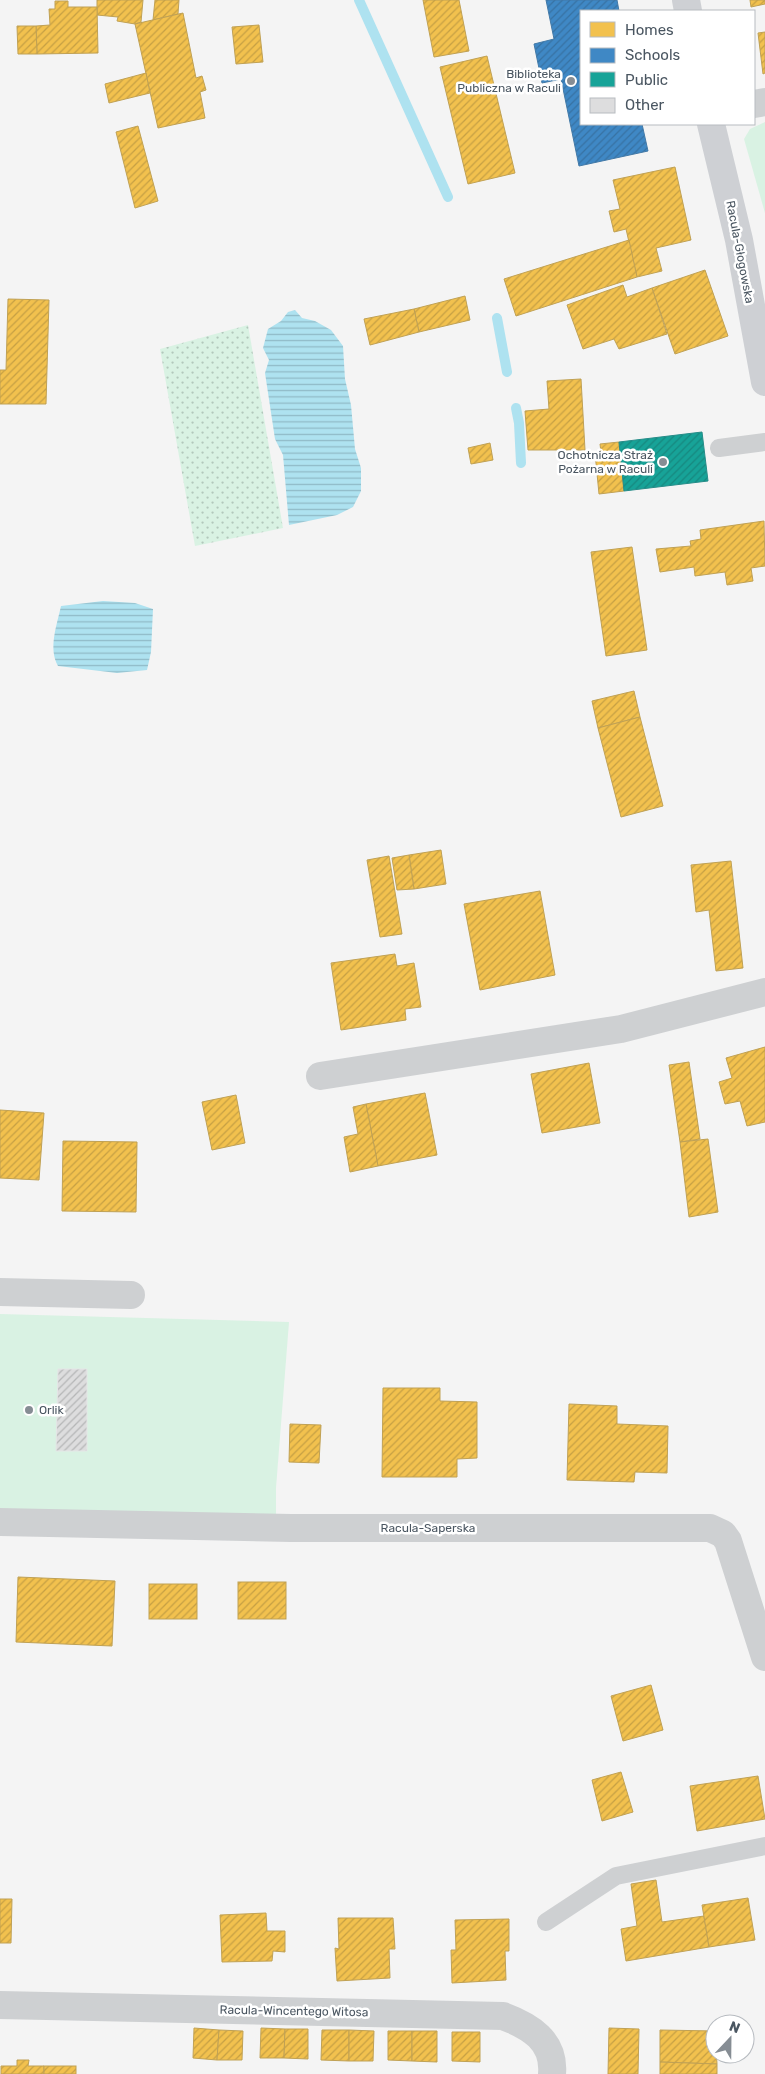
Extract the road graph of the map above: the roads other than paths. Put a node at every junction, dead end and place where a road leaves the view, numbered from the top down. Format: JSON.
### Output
{"nodes":[{"id":1,"x":711,"y":125,"type":"edge"},
{"id":2,"x":765,"y":382,"type":"edge"},
{"id":3,"x":765,"y":442,"type":"edge"},
{"id":4,"x":719,"y":448,"type":"dead end"},
{"id":5,"x":765,"y":992,"type":"edge"},
{"id":6,"x":320,"y":1076,"type":"dead end"},
{"id":7,"x":0,"y":1292,"type":"edge"},
{"id":8,"x":131,"y":1295,"type":"dead end"},
{"id":9,"x":0,"y":1522,"type":"edge"},
{"id":10,"x":765,"y":1657,"type":"edge"},
{"id":11,"x":765,"y":1846,"type":"edge"},
{"id":12,"x":546,"y":1922,"type":"dead end"},
{"id":13,"x":0,"y":2005,"type":"edge"},
{"id":14,"x":552,"y":2074,"type":"edge"}],
"edges":[{"from":1,"to":2,"type":"street","name":"Racula-Głogowska"},
{"from":3,"to":4,"type":"lane"},
{"from":5,"to":6,"type":"street"},
{"from":7,"to":8,"type":"street"},
{"from":9,"to":10,"type":"street","name":"Racula-Saperska"},
{"from":11,"to":12,"type":"lane"},
{"from":13,"to":14,"type":"street","name":"Racula-Wincentego Witosa"}]}
